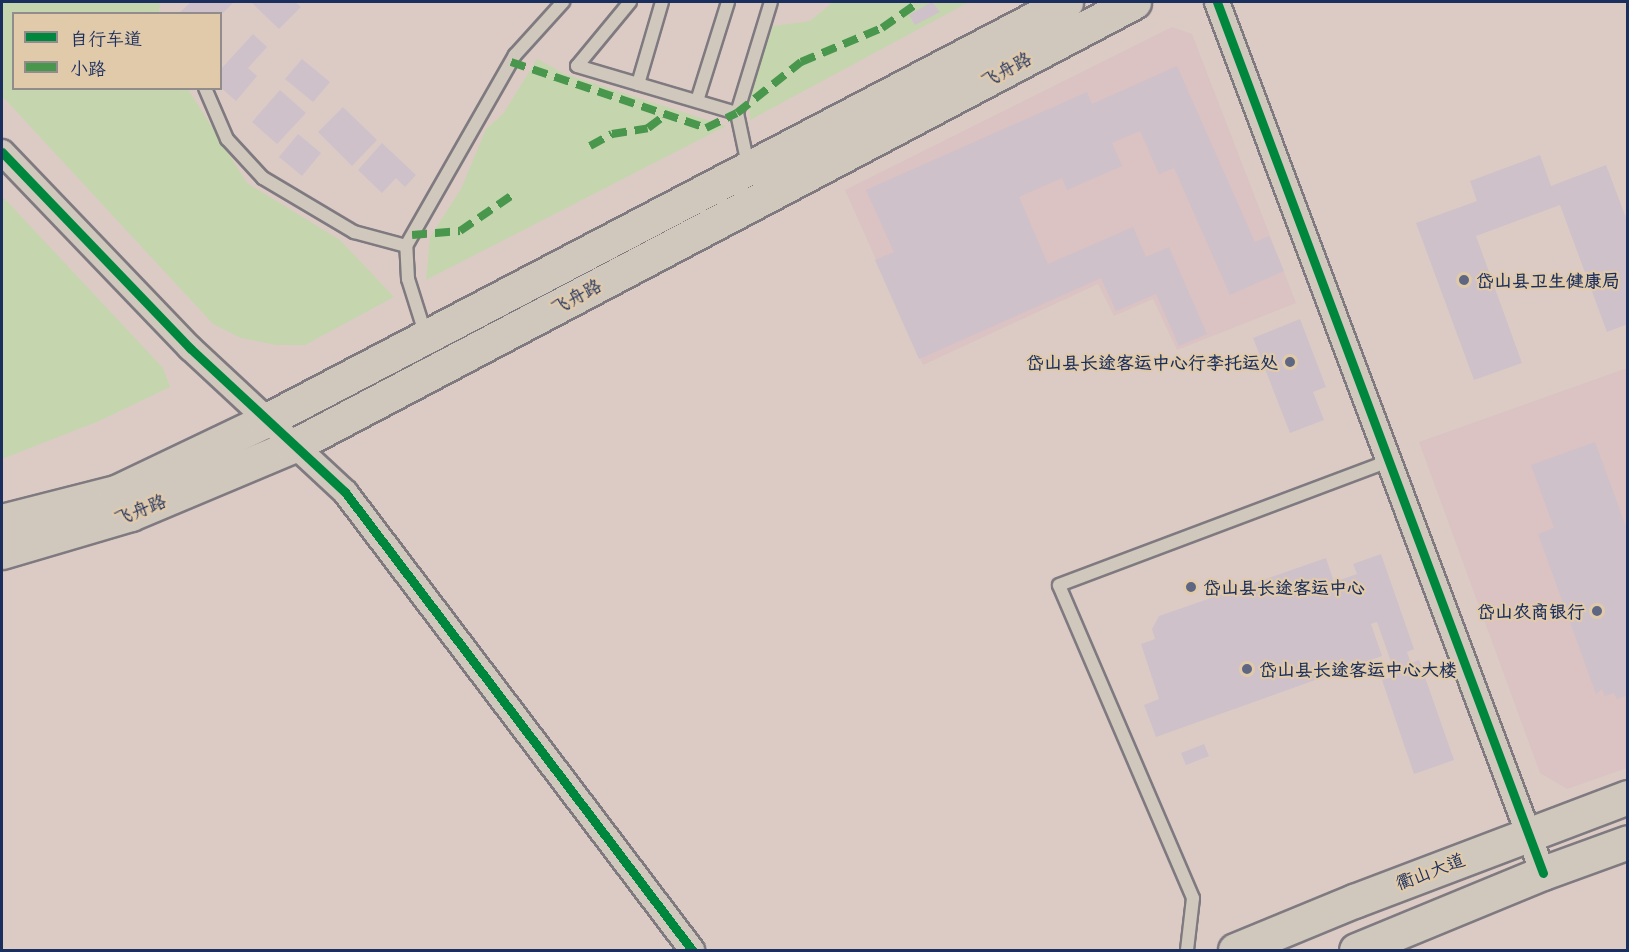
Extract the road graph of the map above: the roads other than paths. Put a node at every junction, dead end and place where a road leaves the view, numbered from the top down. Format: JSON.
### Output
{"nodes":[{"id":1,"x":563,"y":2,"type":"edge"},
{"id":2,"x":630,"y":2,"type":"edge"},
{"id":3,"x":662,"y":2,"type":"edge"},
{"id":4,"x":728,"y":2,"type":"edge"},
{"id":5,"x":771,"y":2,"type":"edge"},
{"id":6,"x":1066,"y":2,"type":"edge"},
{"id":7,"x":1134,"y":2,"type":"edge"},
{"id":8,"x":1216,"y":2,"type":"edge"},
{"id":9,"x":638,"y":84,"type":"junction"},
{"id":10,"x":206,"y":90,"type":"edge"},
{"id":11,"x":697,"y":101,"type":"junction"},
{"id":12,"x":737,"y":113,"type":"junction"},
{"id":13,"x":2,"y":152,"type":"edge"},
{"id":14,"x":749,"y":169,"type":"junction"},
{"id":15,"x":406,"y":246,"type":"junction"},
{"id":16,"x":427,"y":337,"type":"junction"},
{"id":17,"x":265,"y":421,"type":"junction"},
{"id":18,"x":293,"y":446,"type":"junction"},
{"id":19,"x":1389,"y":462,"type":"junction"},
{"id":20,"x":2,"y":521,"type":"edge"},
{"id":21,"x":2,"y":552,"type":"edge"},
{"id":22,"x":1628,"y":797,"type":"edge"},
{"id":23,"x":1528,"y":832,"type":"junction"},
{"id":24,"x":1628,"y":842,"type":"edge"},
{"id":25,"x":1543,"y":873,"type":"junction"},
{"id":26,"x":692,"y":951,"type":"edge"},
{"id":27,"x":1187,"y":951,"type":"edge"},
{"id":28,"x":1235,"y":951,"type":"edge"},
{"id":29,"x":1356,"y":951,"type":"edge"}],
"edges":[{"from":1,"to":15,"type":"lane"},
{"from":2,"to":9,"type":"lane"},
{"from":3,"to":9,"type":"lane"},
{"from":4,"to":11,"type":"lane"},
{"from":5,"to":12,"type":"lane"},
{"from":6,"to":14,"type":"main road","name":"飞舟路"},
{"from":7,"to":18,"type":"main road","name":"飞舟路"},
{"from":8,"to":19,"type":"street"},
{"from":9,"to":11,"type":"lane"},
{"from":10,"to":15,"type":"lane"},
{"from":11,"to":12,"type":"lane"},
{"from":12,"to":14,"type":"lane"},
{"from":13,"to":17,"type":"street"},
{"from":14,"to":16,"type":"main road","name":"飞舟路"},
{"from":15,"to":16,"type":"lane"},
{"from":16,"to":17,"type":"main road","name":"飞舟路"},
{"from":17,"to":18,"type":"street"},
{"from":17,"to":20,"type":"main road","name":"飞舟路"},
{"from":18,"to":21,"type":"main road","name":"飞舟路"},
{"from":18,"to":26,"type":"street"},
{"from":19,"to":23,"type":"street"},
{"from":19,"to":27,"type":"lane"},
{"from":22,"to":23,"type":"main road","name":"衢山大道"},
{"from":23,"to":25,"type":"street"},
{"from":23,"to":28,"type":"main road","name":"衢山大道"},
{"from":24,"to":25,"type":"main road"},
{"from":25,"to":29,"type":"main road"}]}
